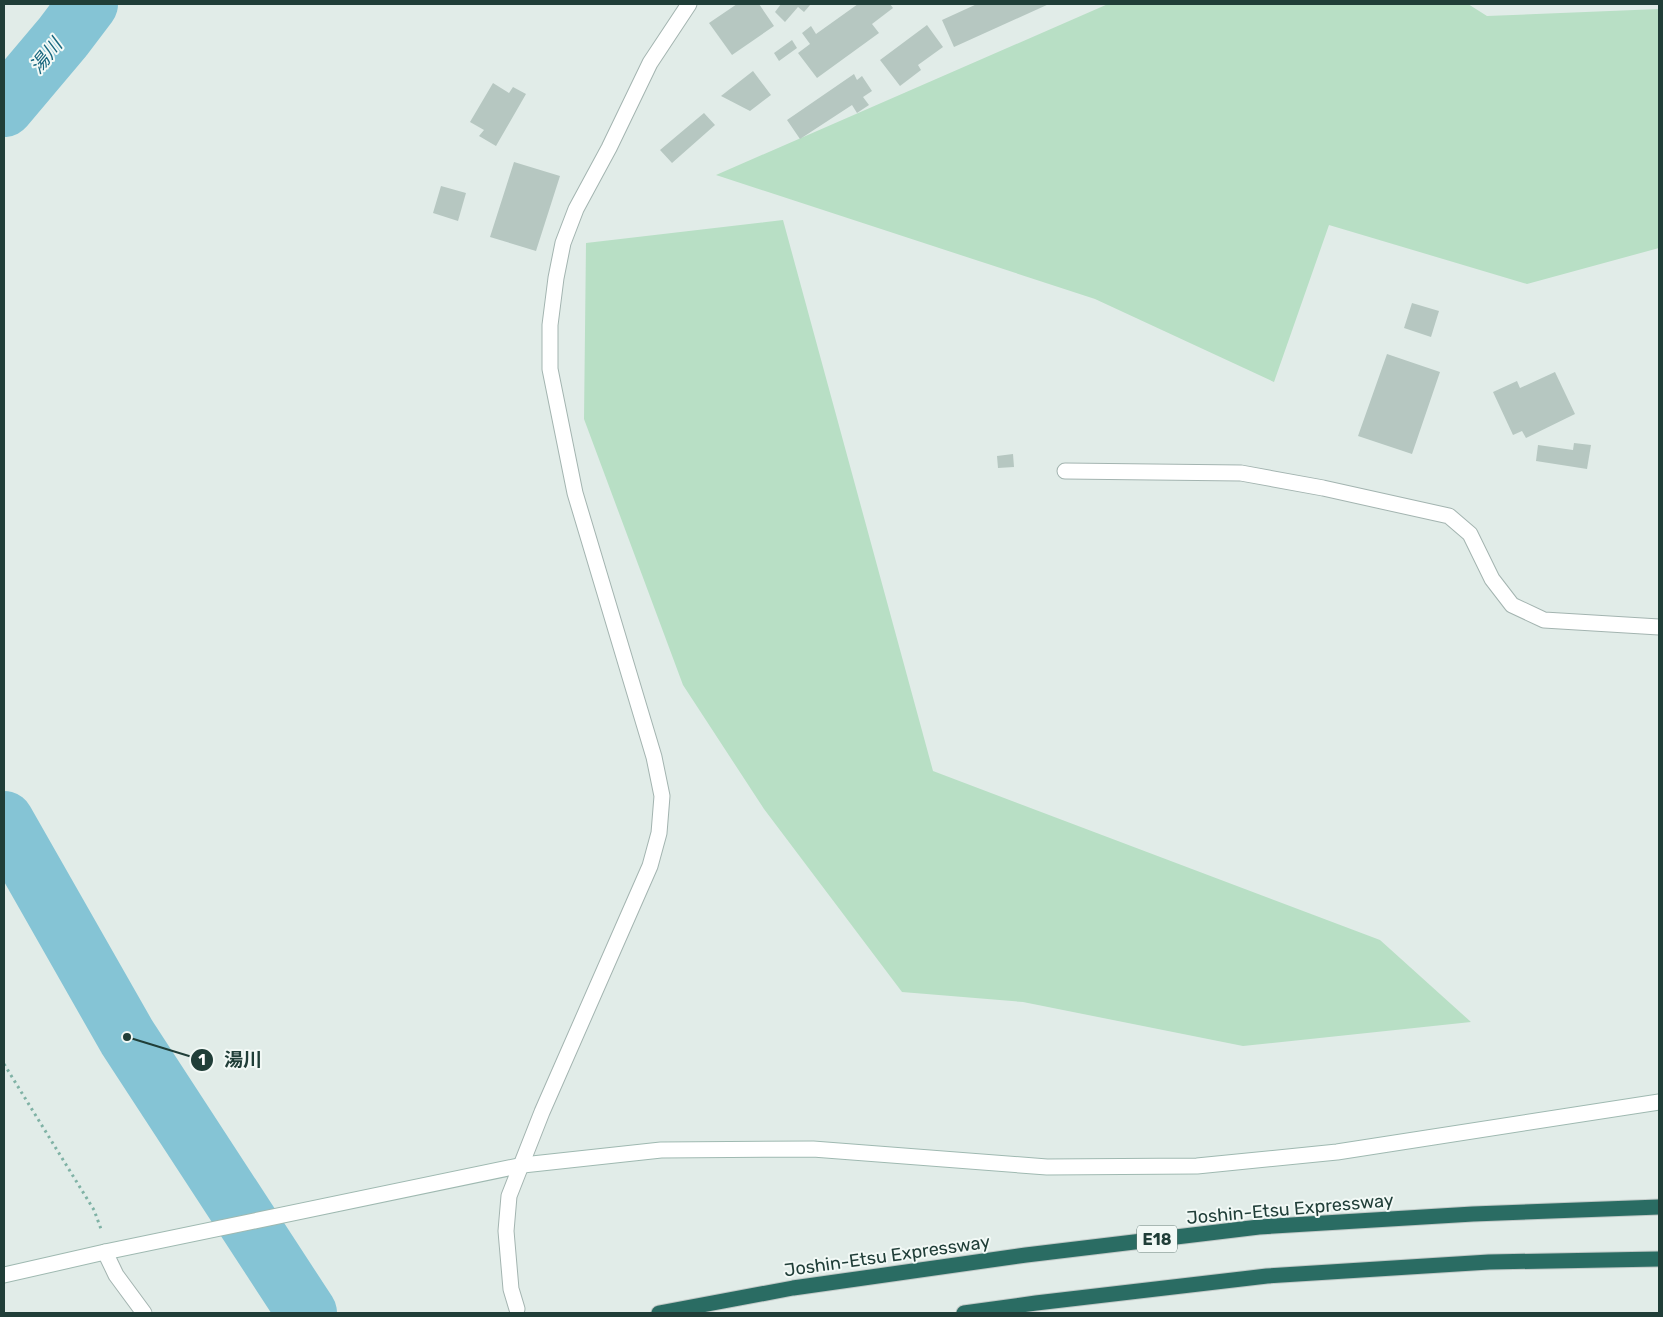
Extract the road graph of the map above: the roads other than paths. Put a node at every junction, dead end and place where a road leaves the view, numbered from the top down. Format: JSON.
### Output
{"nodes":[{"id":1,"x":689,"y":4,"type":"edge"},
{"id":2,"x":1065,"y":471,"type":"dead end"},
{"id":3,"x":1659,"y":627,"type":"edge"},
{"id":4,"x":1659,"y":1102,"type":"edge"},
{"id":5,"x":522,"y":1165,"type":"junction"},
{"id":6,"x":1659,"y":1207,"type":"edge"},
{"id":7,"x":105,"y":1252,"type":"junction"},
{"id":8,"x":1659,"y":1259,"type":"edge"},
{"id":9,"x":4,"y":1275,"type":"edge"},
{"id":10,"x":517,"y":1308,"type":"dead end"},
{"id":11,"x":144,"y":1313,"type":"edge"},
{"id":12,"x":659,"y":1313,"type":"edge"},
{"id":13,"x":964,"y":1313,"type":"edge"}],
"edges":[{"from":1,"to":5,"type":"street"},
{"from":2,"to":3,"type":"street"},
{"from":4,"to":5,"type":"street"},
{"from":5,"to":7,"type":"street"},
{"from":5,"to":10,"type":"street"},
{"from":6,"to":12,"type":"highway","name":"Joshin-Etsu Expressway","number":"E18"},
{"from":7,"to":9,"type":"street"},
{"from":7,"to":11,"type":"street"},
{"from":8,"to":13,"type":"highway"}]}
